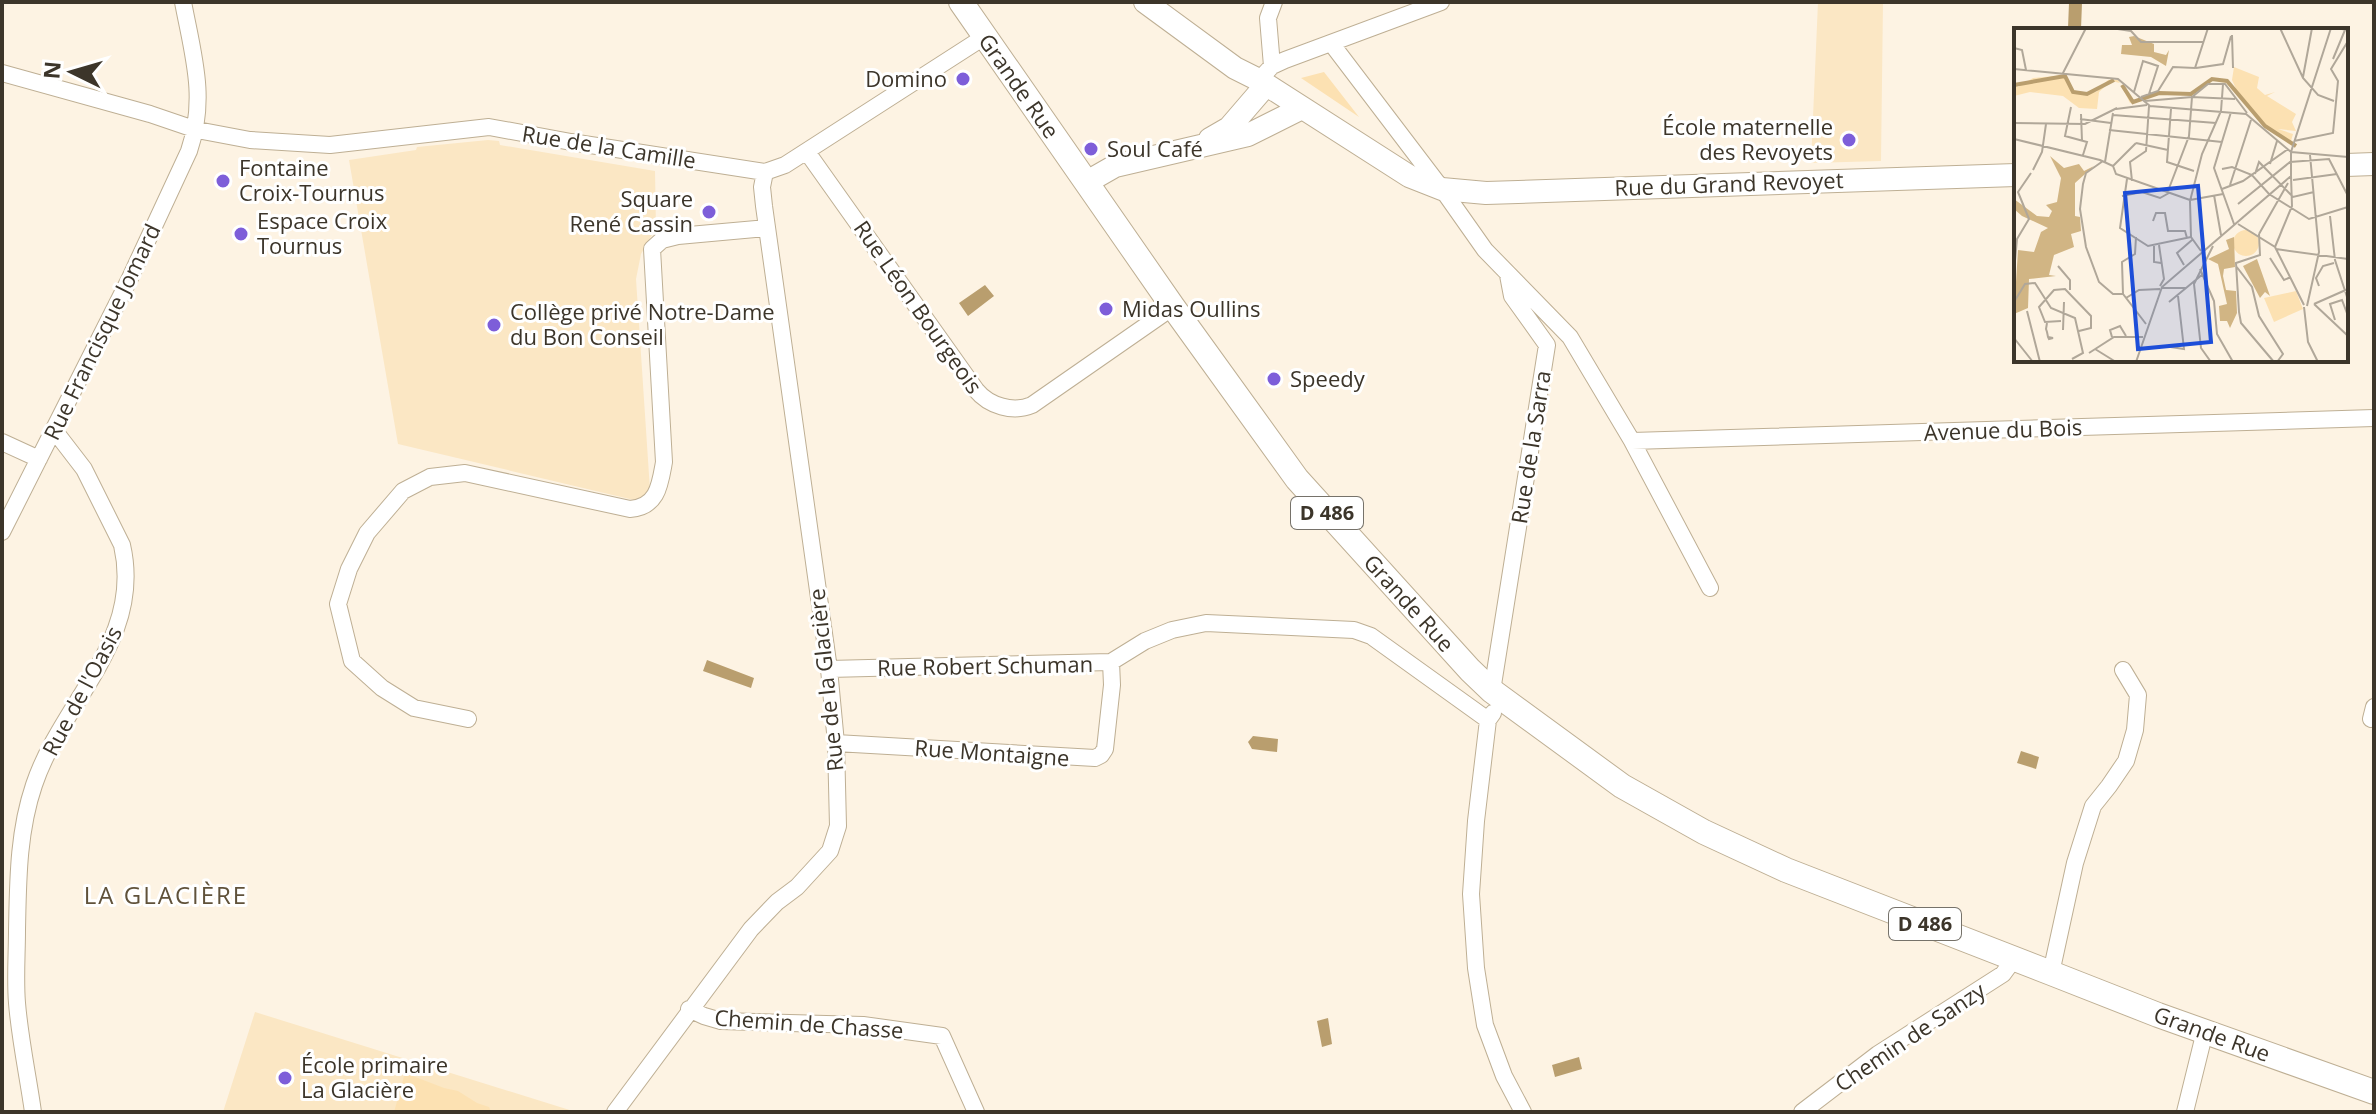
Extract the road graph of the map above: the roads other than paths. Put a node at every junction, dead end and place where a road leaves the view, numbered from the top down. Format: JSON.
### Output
{"nodes":[{"id":1,"x":183,"y":2,"type":"edge"},
{"id":2,"x":961,"y":2,"type":"edge"},
{"id":3,"x":1145,"y":2,"type":"edge"},
{"id":4,"x":1274,"y":2,"type":"edge"},
{"id":5,"x":1441,"y":2,"type":"edge"},
{"id":6,"x":984,"y":37,"type":"junction"},
{"id":7,"x":1331,"y":43,"type":"junction"},
{"id":8,"x":2,"y":73,"type":"edge"},
{"id":9,"x":1266,"y":77,"type":"junction"},
{"id":10,"x":1302,"y":108,"type":"junction"},
{"id":11,"x":197,"y":130,"type":"junction"},
{"id":12,"x":1199,"y":145,"type":"junction"},
{"id":13,"x":807,"y":152,"type":"junction"},
{"id":14,"x":2374,"y":164,"type":"edge"},
{"id":15,"x":2348,"y":165,"type":"edge"},
{"id":16,"x":765,"y":172,"type":"junction"},
{"id":17,"x":2014,"y":175,"type":"edge"},
{"id":18,"x":1087,"y":182,"type":"junction"},
{"id":19,"x":1442,"y":189,"type":"junction"},
{"id":20,"x":767,"y":231,"type":"junction"},
{"id":21,"x":1508,"y":275,"type":"junction"},
{"id":22,"x":1173,"y":307,"type":"junction"},
{"id":23,"x":2374,"y":418,"type":"edge"},
{"id":24,"x":54,"y":430,"type":"junction"},
{"id":25,"x":1632,"y":441,"type":"junction"},
{"id":26,"x":2,"y":442,"type":"edge"},
{"id":27,"x":39,"y":459,"type":"junction"},
{"id":28,"x":2,"y":532,"type":"edge"},
{"id":29,"x":1710,"y":588,"type":"dead end"},
{"id":30,"x":1111,"y":662,"type":"junction"},
{"id":31,"x":829,"y":669,"type":"junction"},
{"id":32,"x":2123,"y":670,"type":"dead end"},
{"id":33,"x":1498,"y":695,"type":"junction"},
{"id":34,"x":468,"y":719,"type":"dead end"},
{"id":35,"x":1488,"y":720,"type":"junction"},
{"id":36,"x":836,"y":743,"type":"junction"},
{"id":37,"x":2014,"y":959,"type":"junction"},
{"id":38,"x":2051,"y":973,"type":"junction"},
{"id":39,"x":689,"y":1009,"type":"junction"},
{"id":40,"x":2205,"y":1031,"type":"junction"},
{"id":41,"x":2374,"y":1092,"type":"edge"},
{"id":42,"x":33,"y":1112,"type":"edge"},
{"id":43,"x":615,"y":1112,"type":"edge"},
{"id":44,"x":976,"y":1112,"type":"edge"},
{"id":45,"x":1523,"y":1112,"type":"edge"},
{"id":46,"x":1802,"y":1112,"type":"edge"},
{"id":47,"x":2185,"y":1112,"type":"edge"}],
"edges":[{"from":1,"to":11,"type":"street","name":"Rue Francisque Jomard"},
{"from":2,"to":6,"type":"main road","name":"Grande Rue","number":"D 486"},
{"from":3,"to":9,"type":"street"},
{"from":4,"to":9,"type":"street"},
{"from":5,"to":7,"type":"street"},
{"from":6,"to":13,"type":"street"},
{"from":6,"to":18,"type":"main road","name":"Grande Rue","number":"D 486"},
{"from":7,"to":9,"type":"street"},
{"from":7,"to":19,"type":"street","name":"Rue de la Sarra"},
{"from":8,"to":11,"type":"street","name":"Rue de la Camille"},
{"from":9,"to":10,"type":"street"},
{"from":9,"to":12,"type":"street"},
{"from":10,"to":12,"type":"street"},
{"from":10,"to":19,"type":"street"},
{"from":11,"to":16,"type":"street","name":"Rue de la Camille"},
{"from":11,"to":24,"type":"street","name":"Rue Francisque Jomard"},
{"from":12,"to":18,"type":"street"},
{"from":13,"to":16,"type":"street"},
{"from":13,"to":22,"type":"street","name":"Rue Léon Bourgeois"},
{"from":14,"to":15,"type":"street"},
{"from":16,"to":20,"type":"street","name":"Rue de la Glacière"},
{"from":17,"to":19,"type":"street","name":"Rue du Grand Revoyet"},
{"from":18,"to":22,"type":"main road","name":"Grande Rue","number":"D 486"},
{"from":19,"to":21,"type":"street","name":"Rue de la Sarra"},
{"from":20,"to":31,"type":"street","name":"Rue de la Glacière"},
{"from":20,"to":34,"type":"street"},
{"from":21,"to":25,"type":"street"},
{"from":21,"to":33,"type":"street","name":"Rue de la Sarra"},
{"from":22,"to":33,"type":"main road","name":"Grande Rue","number":"D 486"},
{"from":23,"to":25,"type":"street","name":"Avenue du Bois"},
{"from":24,"to":27,"type":"street","name":"Rue Francisque Jomard"},
{"from":24,"to":42,"type":"street","name":"Rue de l'Oasis"},
{"from":25,"to":29,"type":"street"},
{"from":26,"to":27,"type":"street"},
{"from":27,"to":28,"type":"street","name":"Rue Francisque Jomard"},
{"from":30,"to":31,"type":"street","name":"Rue Robert Schuman"},
{"from":30,"to":35,"type":"street","name":"Rue Robert Schuman"},
{"from":30,"to":36,"type":"street","name":"Rue Montaigne"},
{"from":31,"to":36,"type":"street","name":"Rue de la Glacière"},
{"from":32,"to":38,"type":"street"},
{"from":33,"to":35,"type":"street"},
{"from":33,"to":37,"type":"main road","name":"Grande Rue","number":"D 486"},
{"from":35,"to":45,"type":"street"},
{"from":36,"to":39,"type":"street","name":"Rue de la Glacière"},
{"from":37,"to":38,"type":"main road","name":"Grande Rue","number":"D 486"},
{"from":37,"to":46,"type":"street","name":"Chemin de Sanzy"},
{"from":38,"to":40,"type":"main road","name":"Grande Rue","number":"D 486"},
{"from":39,"to":43,"type":"street","name":"Rue de la Glacière"},
{"from":39,"to":44,"type":"street","name":"Chemin de Chasse"},
{"from":40,"to":41,"type":"main road","name":"Grande Rue","number":"D 486"},
{"from":40,"to":47,"type":"street"}]}
